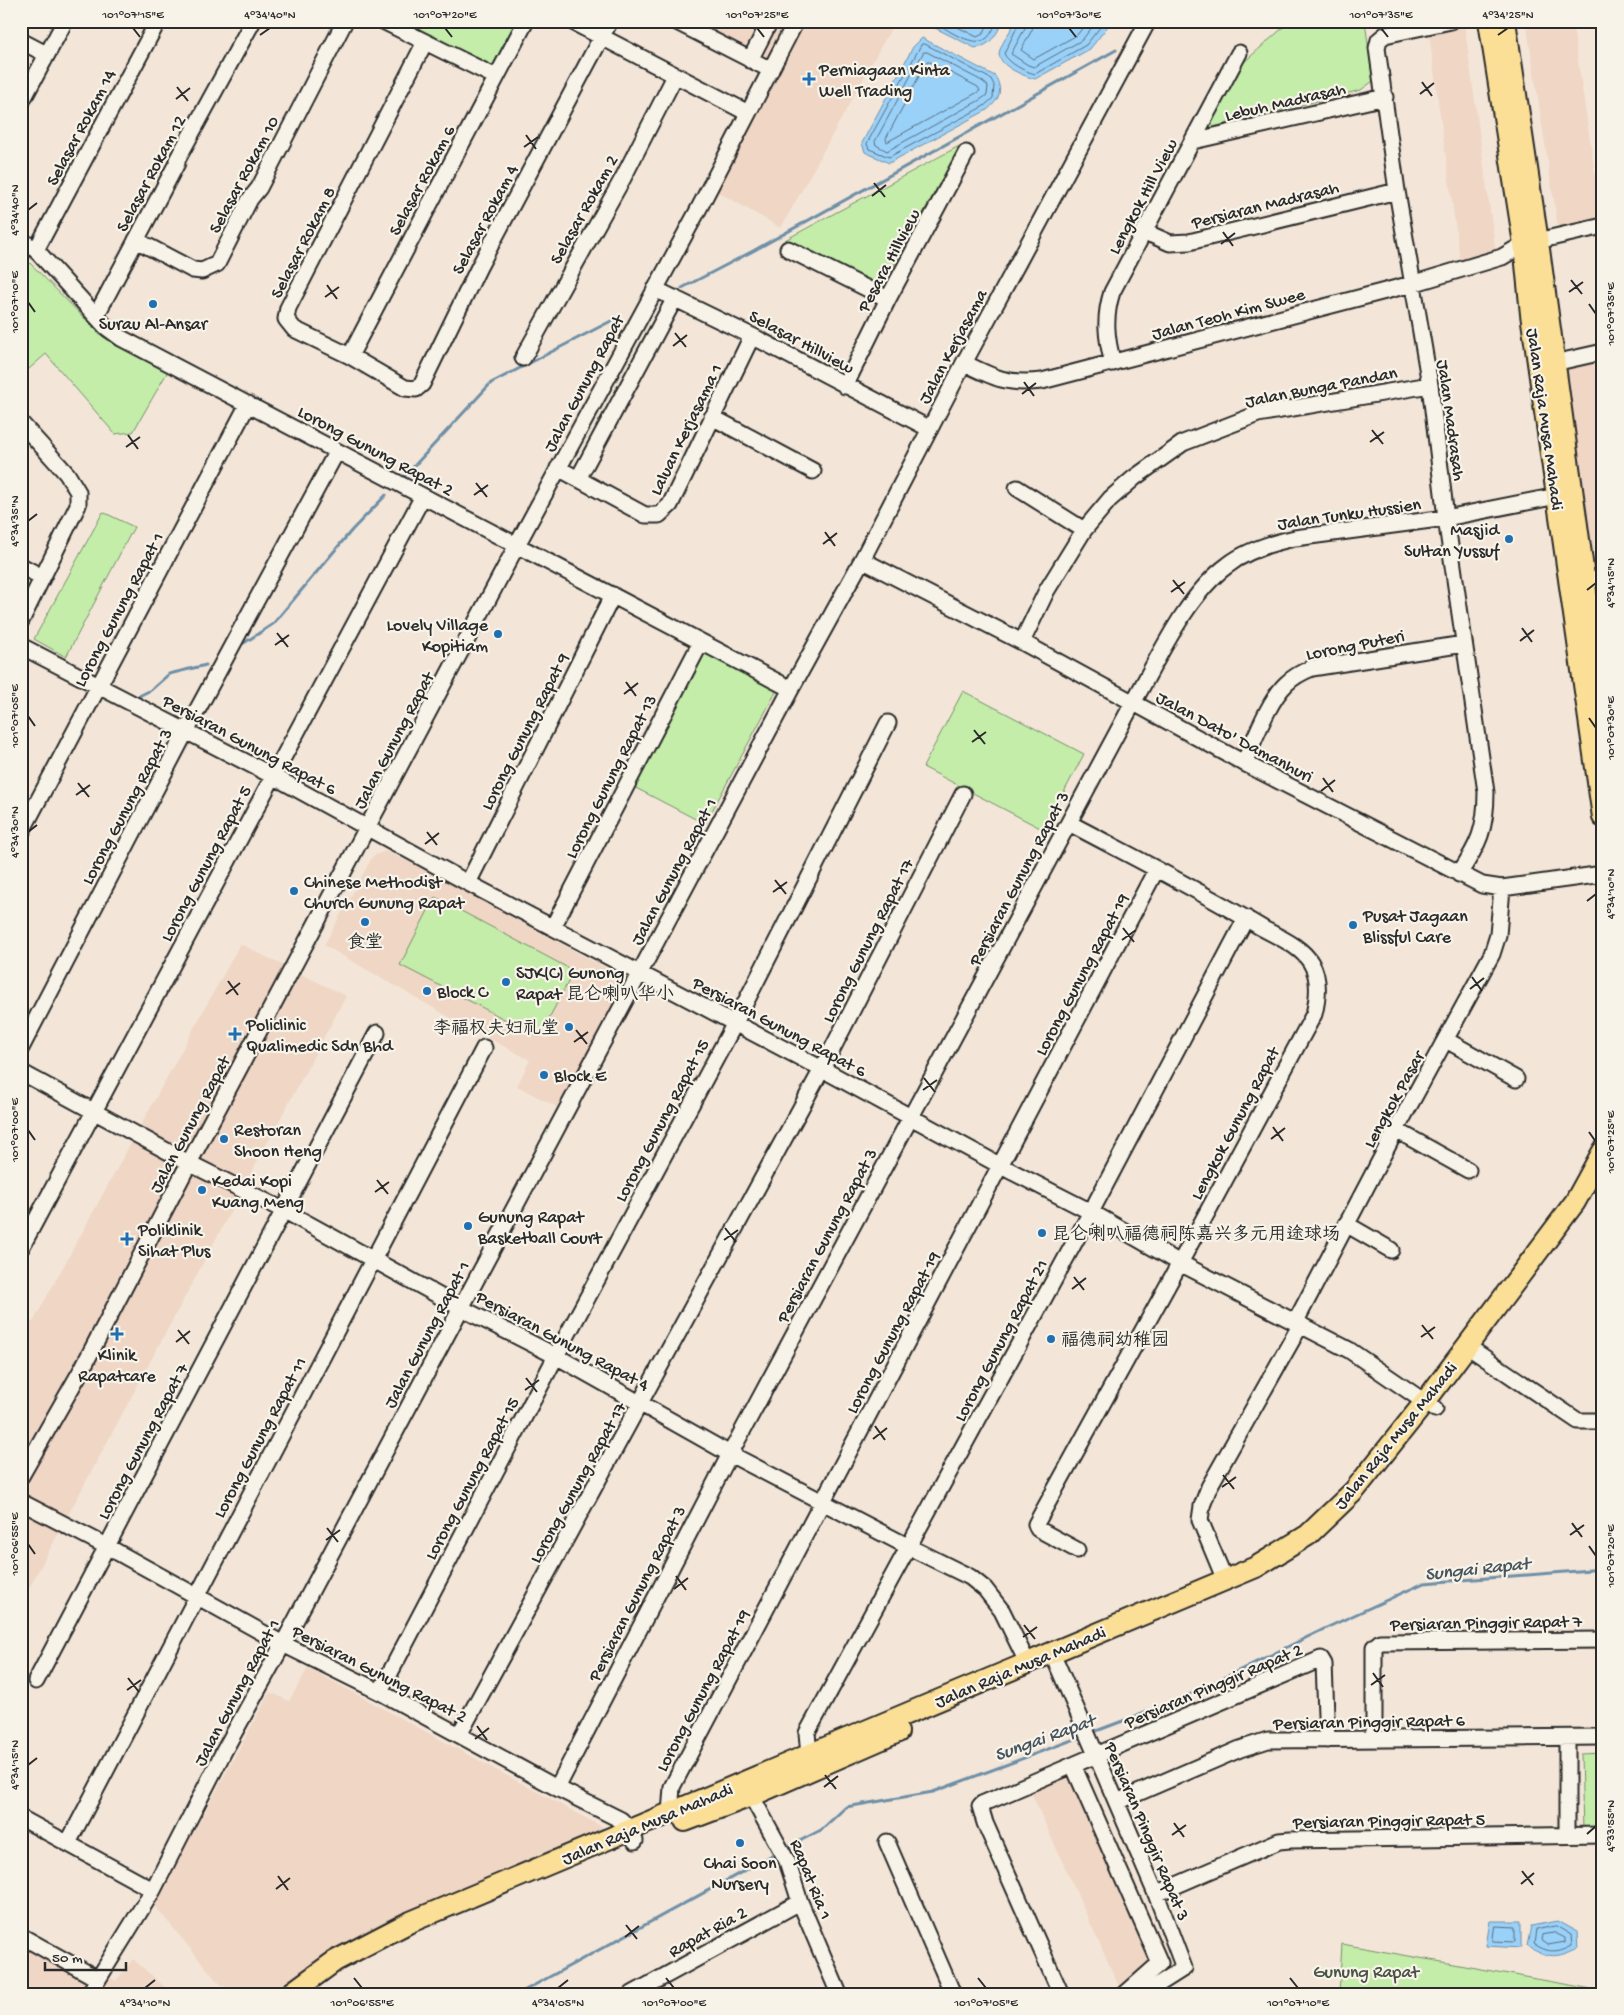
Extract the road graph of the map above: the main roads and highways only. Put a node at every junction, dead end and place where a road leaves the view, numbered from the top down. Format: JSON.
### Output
{"nodes":[{"id":1,"x":1489,"y":21,"type":"edge"},
{"id":2,"x":1505,"y":21,"type":"edge"},
{"id":3,"x":1531,"y":249,"type":"junction"},
{"id":4,"x":1585,"y":581,"type":"edge"},
{"id":5,"x":1598,"y":721,"type":"edge"},
{"id":6,"x":1603,"y":817,"type":"edge"},
{"id":7,"x":1603,"y":1151,"type":"edge"},
{"id":8,"x":1603,"y":1176,"type":"edge"},
{"id":9,"x":1473,"y":1349,"type":"junction"},
{"id":10,"x":1430,"y":1406,"type":"junction"},
{"id":11,"x":1082,"y":1639,"type":"junction"},
{"id":12,"x":1028,"y":1661,"type":"junction"},
{"id":13,"x":1057,"y":1664,"type":"junction"},
{"id":14,"x":748,"y":1789,"type":"junction"},
{"id":15,"x":633,"y":1835,"type":"junction"},
{"id":16,"x":290,"y":1994,"type":"edge"},
{"id":17,"x":309,"y":1994,"type":"edge"}],
"edges":[{"from":1,"to":3,"type":"main road","name":"Jalan Raja Musa Mahadi"},
{"from":2,"to":3,"type":"main road","name":"Jalan Raja Musa Mahadi"},
{"from":3,"to":4,"type":"main road","name":"Jalan Raja Musa Mahadi"},
{"from":3,"to":4,"type":"main road","name":"Jalan Raja Musa Mahadi"},
{"from":4,"to":5,"type":"main road","name":"Jalan Raja Musa Mahadi"},
{"from":5,"to":6,"type":"main road","name":"Jalan Raja Musa Mahadi"},
{"from":7,"to":9,"type":"main road","name":"Jalan Raja Musa Mahadi"},
{"from":8,"to":9,"type":"main road","name":"Jalan Raja Musa Mahadi"},
{"from":9,"to":10,"type":"main road","name":"Jalan Raja Musa Mahadi"},
{"from":10,"to":11,"type":"main road","name":"Jalan Raja Musa Mahadi"},
{"from":10,"to":13,"type":"main road","name":"Jalan Raja Musa Mahadi"},
{"from":11,"to":12,"type":"main road","name":"Jalan Raja Musa Mahadi"},
{"from":11,"to":13,"type":"main road"},
{"from":12,"to":13,"type":"main road"},
{"from":12,"to":14,"type":"main road","name":"Jalan Raja Musa Mahadi"},
{"from":13,"to":14,"type":"main road","name":"Jalan Raja Musa Mahadi"},
{"from":14,"to":15,"type":"main road","name":"Jalan Raja Musa Mahadi"},
{"from":14,"to":15,"type":"main road","name":"Jalan Raja Musa Mahadi"},
{"from":15,"to":16,"type":"main road","name":"Jalan Raja Musa Mahadi"},
{"from":15,"to":17,"type":"main road","name":"Jalan Raja Musa Mahadi"}]}
